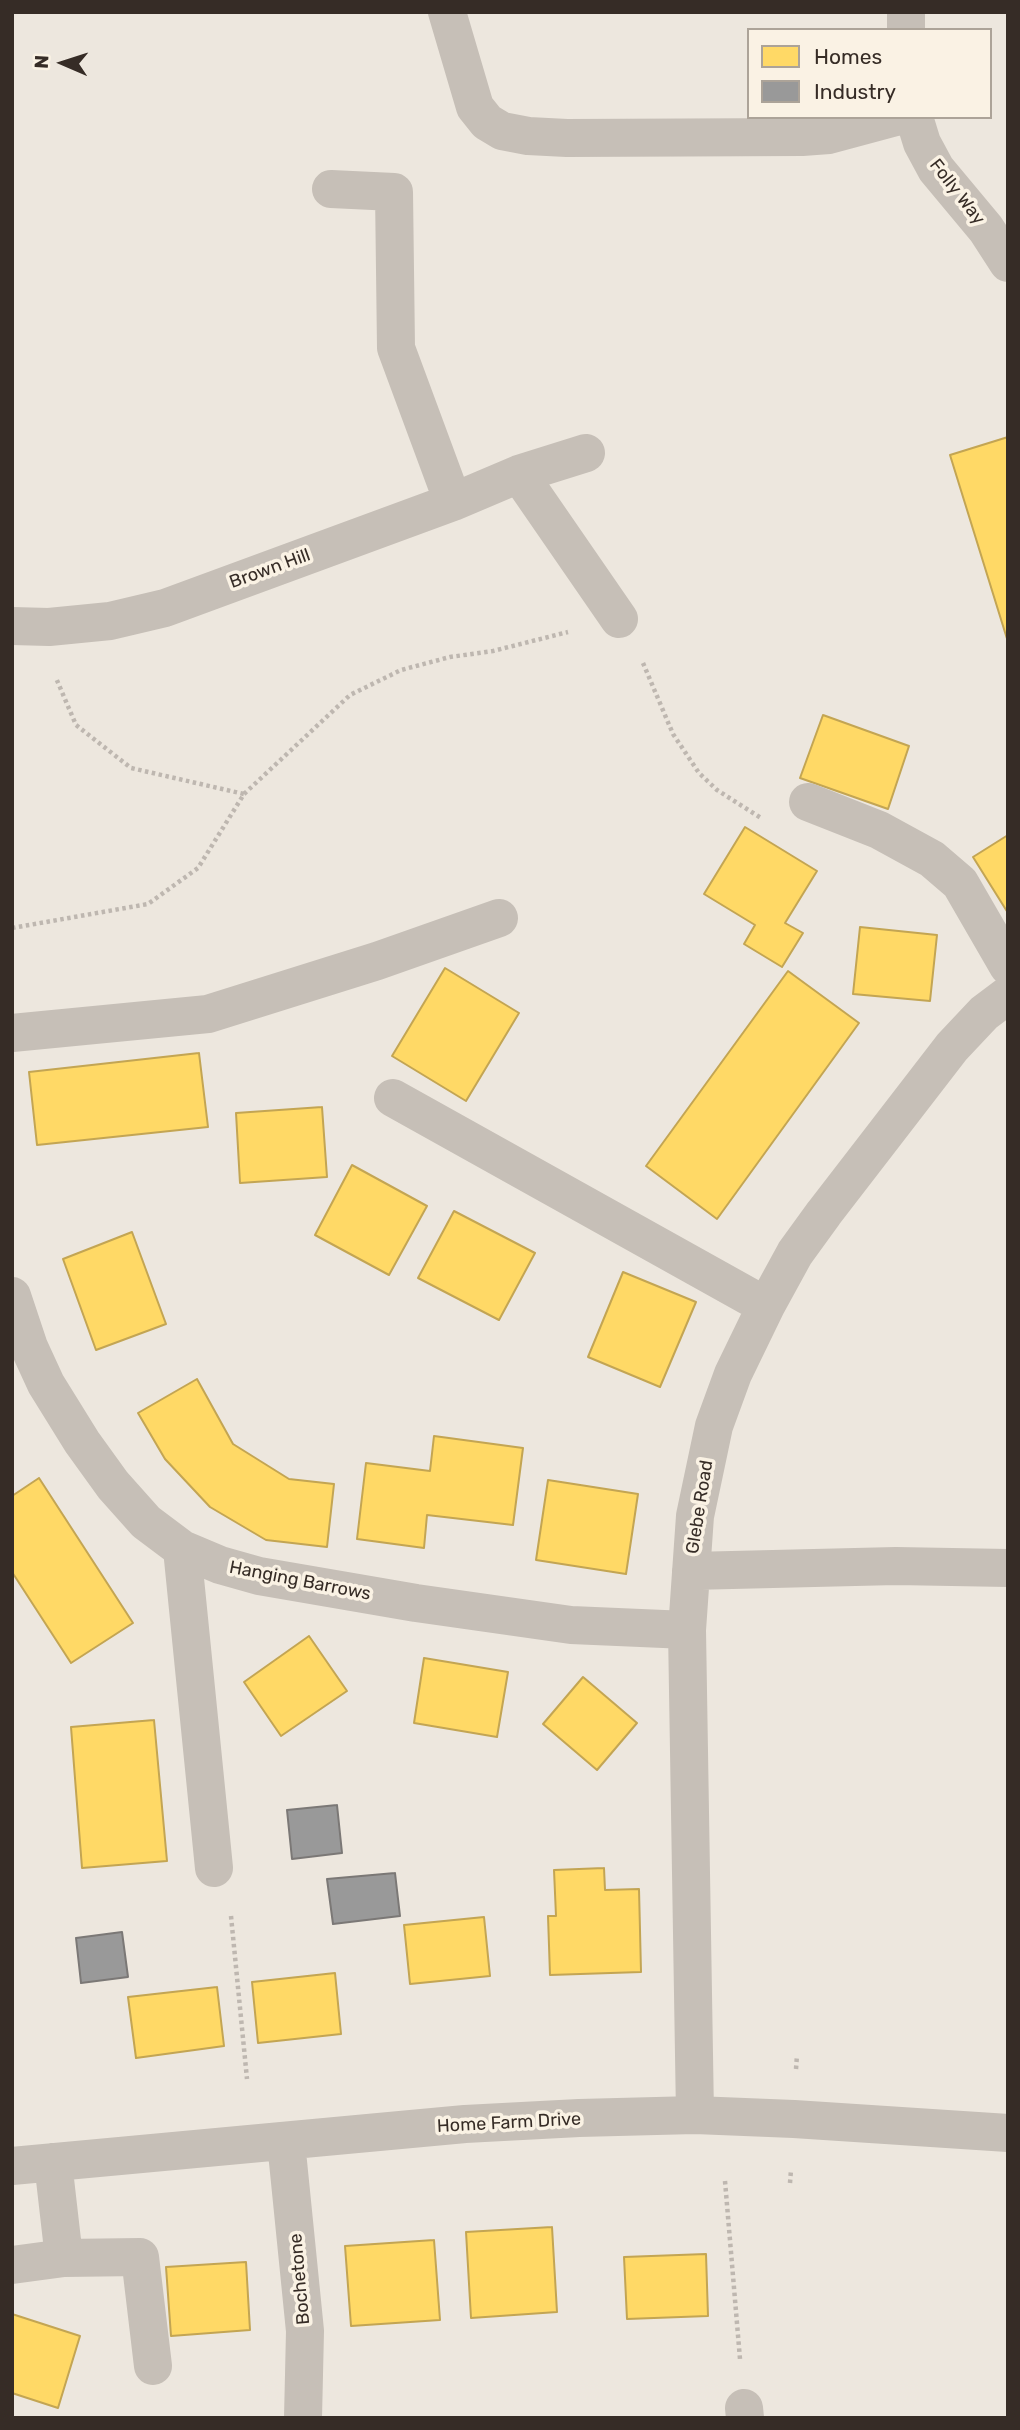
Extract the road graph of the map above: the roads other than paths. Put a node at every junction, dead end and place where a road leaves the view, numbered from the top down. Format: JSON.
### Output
{"nodes":[{"id":1,"x":447,"y":12,"type":"edge"},
{"id":2,"x":889,"y":119,"type":"edge"},
{"id":3,"x":915,"y":119,"type":"edge"},
{"id":4,"x":331,"y":189,"type":"dead end"},
{"id":5,"x":1008,"y":263,"type":"edge"},
{"id":6,"x":586,"y":453,"type":"dead end"},
{"id":7,"x":519,"y":474,"type":"junction"},
{"id":8,"x":453,"y":502,"type":"junction"},
{"id":9,"x":619,"y":618,"type":"road end"},
{"id":10,"x":31,"y":626,"type":"edge"},
{"id":11,"x":808,"y":802,"type":"dead end"},
{"id":12,"x":499,"y":918,"type":"dead end"},
{"id":13,"x":1008,"y":966,"type":"edge"},
{"id":14,"x":1008,"y":995,"type":"edge"},
{"id":15,"x":12,"y":1033,"type":"edge"},
{"id":16,"x":393,"y":1098,"type":"dead end"},
{"id":17,"x":766,"y":1306,"type":"junction"},
{"id":18,"x":14,"y":1310,"type":"edge"},
{"id":19,"x":182,"y":1549,"type":"junction"},
{"id":20,"x":1008,"y":1568,"type":"edge"},
{"id":21,"x":691,"y":1571,"type":"junction"},
{"id":22,"x":687,"y":1630,"type":"junction"},
{"id":23,"x":214,"y":1868,"type":"dead end"},
{"id":24,"x":695,"y":2115,"type":"junction"},
{"id":25,"x":1008,"y":2133,"type":"edge"},
{"id":26,"x":286,"y":2141,"type":"junction"},
{"id":27,"x":53,"y":2162,"type":"junction"},
{"id":28,"x":12,"y":2166,"type":"edge"},
{"id":29,"x":64,"y":2258,"type":"junction"},
{"id":30,"x":12,"y":2265,"type":"edge"},
{"id":31,"x":153,"y":2366,"type":"dead end"},
{"id":32,"x":303,"y":2418,"type":"edge"}],
"edges":[{"from":1,"to":2,"type":"street"},
{"from":3,"to":5,"type":"street","name":"Folly Way"},
{"from":4,"to":8,"type":"street"},
{"from":6,"to":7,"type":"street","name":"Brown Hill"},
{"from":7,"to":8,"type":"street","name":"Brown Hill"},
{"from":7,"to":9,"type":"street"},
{"from":8,"to":10,"type":"street","name":"Brown Hill"},
{"from":11,"to":13,"type":"street"},
{"from":12,"to":15,"type":"street"},
{"from":14,"to":17,"type":"street","name":"Glebe Road"},
{"from":16,"to":17,"type":"street"},
{"from":17,"to":21,"type":"street","name":"Glebe Road"},
{"from":18,"to":19,"type":"street","name":"Hanging Barrows"},
{"from":19,"to":22,"type":"street","name":"Hanging Barrows"},
{"from":19,"to":23,"type":"street"},
{"from":20,"to":21,"type":"street"},
{"from":21,"to":22,"type":"street","name":"Glebe Road"},
{"from":22,"to":24,"type":"street","name":"Glebe Road"},
{"from":24,"to":25,"type":"street","name":"Home Farm Drive"},
{"from":24,"to":26,"type":"street","name":"Home Farm Drive"},
{"from":26,"to":27,"type":"street","name":"Home Farm Drive"},
{"from":26,"to":32,"type":"street","name":"Bochetone"},
{"from":27,"to":28,"type":"street","name":"Home Farm Drive"},
{"from":27,"to":29,"type":"street"},
{"from":29,"to":30,"type":"street"},
{"from":29,"to":31,"type":"street"}]}
